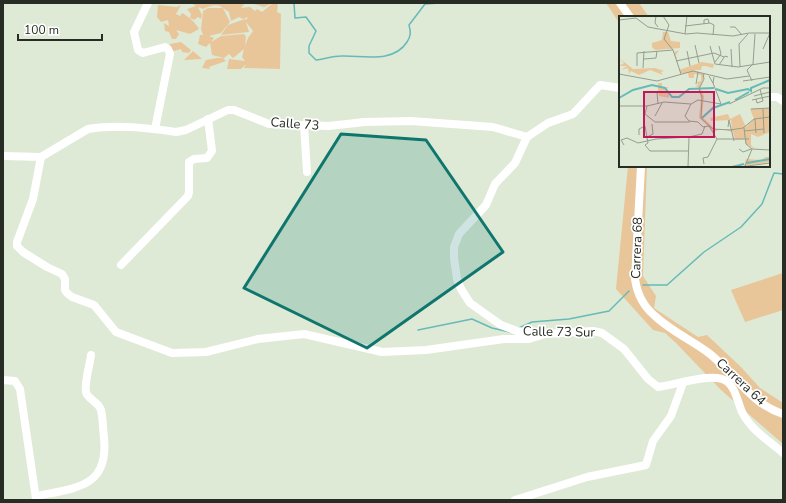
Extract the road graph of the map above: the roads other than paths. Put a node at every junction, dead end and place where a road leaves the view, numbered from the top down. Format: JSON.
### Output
{"nodes":[{"id":1,"x":148,"y":3,"type":"edge"},
{"id":2,"x":620,"y":3,"type":"edge"},
{"id":3,"x":629,"y":16,"type":"edge"},
{"id":4,"x":619,"y":88,"type":"edge"},
{"id":5,"x":770,"y":97,"type":"edge"},
{"id":6,"x":783,"y":101,"type":"edge"},
{"id":7,"x":208,"y":119,"type":"junction"},
{"id":8,"x":304,"y":125,"type":"junction"},
{"id":9,"x":156,"y":129,"type":"junction"},
{"id":10,"x":527,"y":137,"type":"junction"},
{"id":11,"x":3,"y":156,"type":"edge"},
{"id":12,"x":41,"y":157,"type":"junction"},
{"id":13,"x":641,"y":167,"type":"edge"},
{"id":14,"x":307,"y":172,"type":"dead end"},
{"id":15,"x":121,"y":265,"type":"dead end"},
{"id":16,"x":545,"y":334,"type":"junction"},
{"id":17,"x":701,"y":347,"type":"joint"},
{"id":18,"x":91,"y":356,"type":"dead end"},
{"id":19,"x":3,"y":380,"type":"edge"},
{"id":20,"x":683,"y":383,"type":"junction"},
{"id":21,"x":783,"y":414,"type":"edge"},
{"id":22,"x":783,"y":453,"type":"edge"},
{"id":23,"x":36,"y":498,"type":"edge"},
{"id":24,"x":515,"y":500,"type":"edge"}],
"edges":[{"from":1,"to":9,"type":"street"},
{"from":2,"to":3,"type":"street"},
{"from":4,"to":10,"type":"street"},
{"from":5,"to":6,"type":"street"},
{"from":7,"to":8,"type":"street","name":"Calle 73"},
{"from":7,"to":9,"type":"street","name":"Calle 73"},
{"from":7,"to":15,"type":"street"},
{"from":8,"to":10,"type":"street","name":"Calle 73"},
{"from":8,"to":14,"type":"street"},
{"from":9,"to":12,"type":"street","name":"Calle 73"},
{"from":10,"to":16,"type":"street","name":"Calle 73 Sur"},
{"from":11,"to":12,"type":"street"},
{"from":12,"to":16,"type":"street"},
{"from":13,"to":17,"type":"street","name":"Carrera 68"},
{"from":16,"to":20,"type":"street","name":"Calle 73 Sur"},
{"from":17,"to":21,"type":"street","name":"Carrera 64"},
{"from":18,"to":23,"type":"street"},
{"from":19,"to":23,"type":"street"},
{"from":20,"to":22,"type":"street","name":"Calle 73 Sur"},
{"from":20,"to":24,"type":"street"}]}
